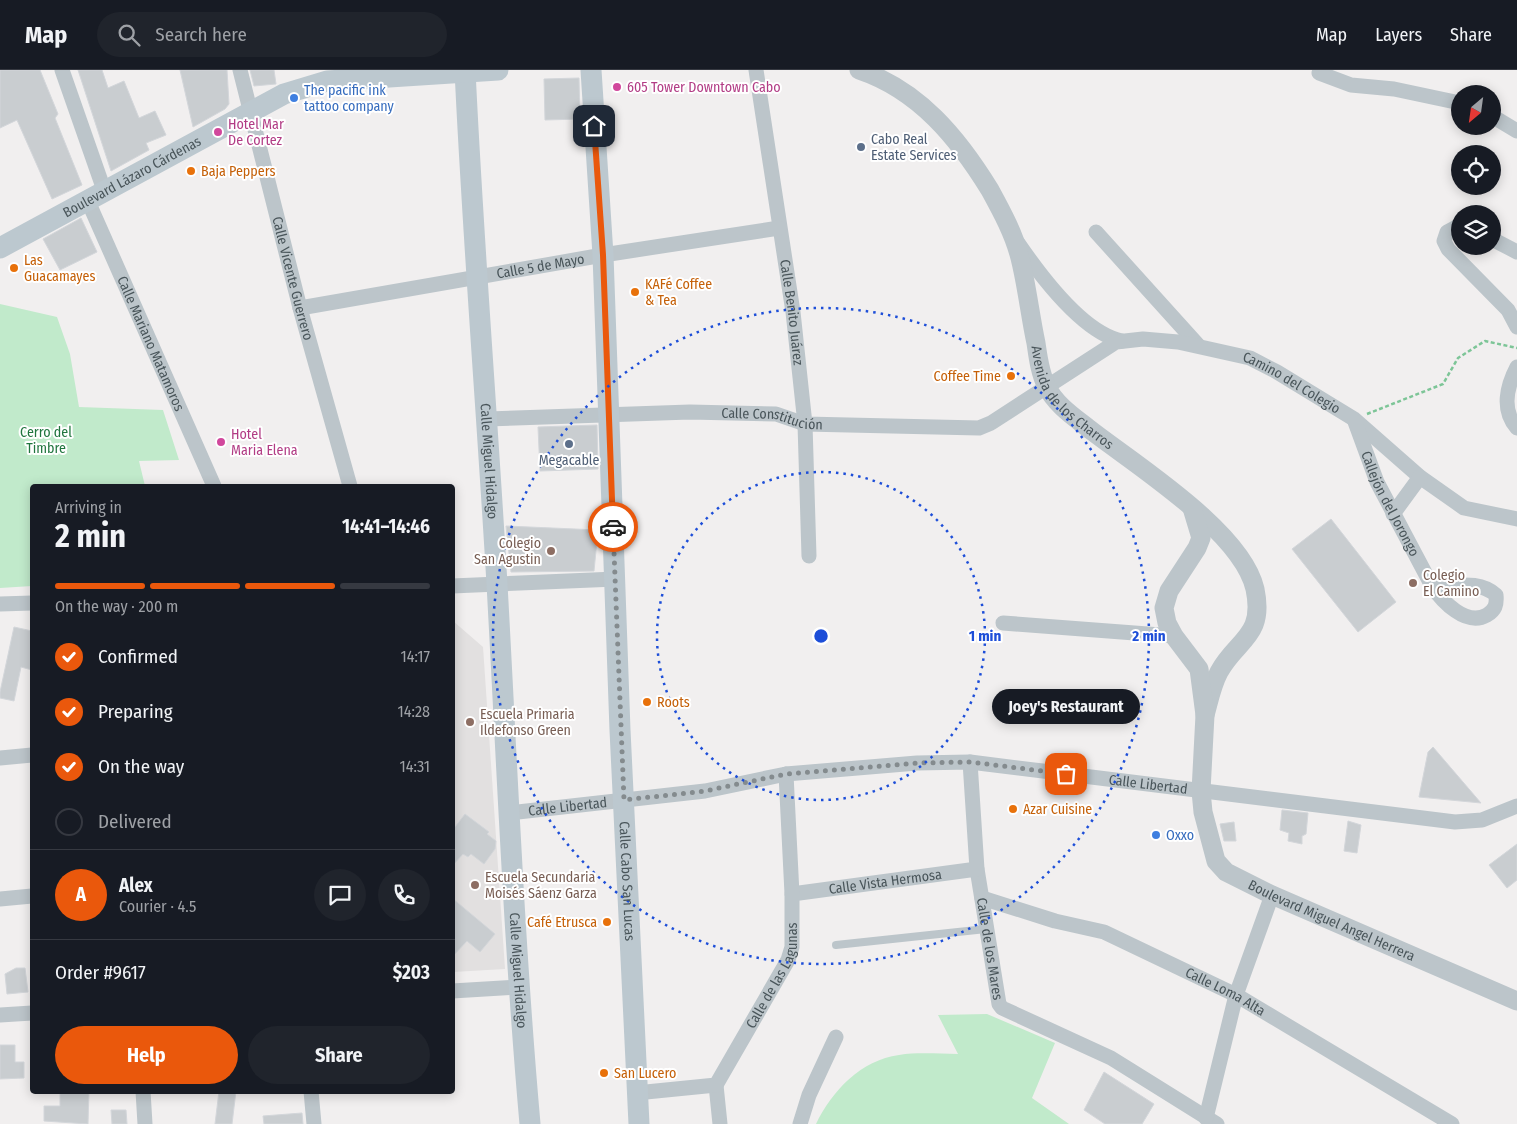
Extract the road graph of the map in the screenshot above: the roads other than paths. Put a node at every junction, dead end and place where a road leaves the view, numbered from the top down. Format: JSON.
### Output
{"nodes":[{"id":1,"x":62,"y":70,"type":"edge"},
{"id":2,"x":240,"y":70,"type":"edge"},
{"id":3,"x":498,"y":70,"type":"edge"},
{"id":4,"x":591,"y":70,"type":"edge"},
{"id":5,"x":756,"y":70,"type":"edge"},
{"id":6,"x":859,"y":70,"type":"edge"},
{"id":7,"x":465,"y":71,"type":"edge"},
{"id":8,"x":1318,"y":71,"type":"edge"},
{"id":9,"x":1451,"y":101,"type":"edge"},
{"id":10,"x":249,"y":112,"type":"junction"},
{"id":11,"x":1501,"y":121,"type":"edge"},
{"id":12,"x":1517,"y":131,"type":"edge"},
{"id":13,"x":95,"y":194,"type":"junction"},
{"id":14,"x":779,"y":228,"type":"junction"},
{"id":15,"x":1451,"y":229,"type":"edge"},
{"id":16,"x":1096,"y":232,"type":"dead end"},
{"id":17,"x":1013,"y":234,"type":"junction"},
{"id":18,"x":1501,"y":243,"type":"edge"},
{"id":19,"x":0,"y":248,"type":"edge"},
{"id":20,"x":1451,"y":252,"type":"edge"},
{"id":21,"x":1517,"y":252,"type":"edge"},
{"id":22,"x":603,"y":255,"type":"junction"},
{"id":23,"x":1454,"y":255,"type":"edge"},
{"id":24,"x":476,"y":278,"type":"junction"},
{"id":25,"x":300,"y":308,"type":"junction"},
{"id":26,"x":1517,"y":327,"type":"edge"},
{"id":27,"x":1122,"y":341,"type":"junction"},
{"id":28,"x":1198,"y":345,"type":"junction"},
{"id":29,"x":1517,"y":367,"type":"edge"},
{"id":30,"x":1047,"y":388,"type":"junction"},
{"id":31,"x":607,"y":415,"type":"junction"},
{"id":32,"x":487,"y":419,"type":"junction"},
{"id":33,"x":1354,"y":419,"type":"junction"},
{"id":34,"x":804,"y":424,"type":"junction"},
{"id":35,"x":1517,"y":428,"type":"edge"},
{"id":36,"x":1420,"y":477,"type":"junction"},
{"id":37,"x":213,"y":484,"type":"edge"},
{"id":38,"x":349,"y":484,"type":"edge"},
{"id":39,"x":1192,"y":508,"type":"junction"},
{"id":40,"x":1393,"y":514,"type":"junction"},
{"id":41,"x":1517,"y":519,"type":"edge"},
{"id":42,"x":809,"y":556,"type":"dead end"},
{"id":43,"x":616,"y":579,"type":"junction"},
{"id":44,"x":497,"y":584,"type":"junction"},
{"id":45,"x":455,"y":586,"type":"edge"},
{"id":46,"x":1432,"y":586,"type":"dead end"},
{"id":47,"x":30,"y":603,"type":"edge"},
{"id":48,"x":0,"y":604,"type":"edge"},
{"id":49,"x":1003,"y":623,"type":"dead end"},
{"id":50,"x":1174,"y":636,"type":"junction"},
{"id":51,"x":1205,"y":715,"type":"junction"},
{"id":52,"x":30,"y":754,"type":"edge"},
{"id":53,"x":0,"y":758,"type":"edge"},
{"id":54,"x":970,"y":762,"type":"junction"},
{"id":55,"x":786,"y":774,"type":"junction"},
{"id":56,"x":1201,"y":791,"type":"junction"},
{"id":57,"x":624,"y":800,"type":"junction"},
{"id":58,"x":1517,"y":806,"type":"edge"},
{"id":59,"x":509,"y":813,"type":"junction"},
{"id":60,"x":977,"y":869,"type":"junction"},
{"id":61,"x":792,"y":894,"type":"junction"},
{"id":62,"x":30,"y":896,"type":"edge"},
{"id":63,"x":1272,"y":896,"type":"junction"},
{"id":64,"x":982,"y":898,"type":"junction"},
{"id":65,"x":0,"y":899,"type":"edge"},
{"id":66,"x":986,"y":929,"type":"junction"},
{"id":67,"x":836,"y":945,"type":"dead end"},
{"id":68,"x":518,"y":987,"type":"junction"},
{"id":69,"x":455,"y":991,"type":"edge"},
{"id":70,"x":1236,"y":995,"type":"junction"},
{"id":71,"x":1517,"y":1001,"type":"edge"},
{"id":72,"x":30,"y":1014,"type":"edge"},
{"id":73,"x":0,"y":1015,"type":"edge"},
{"id":74,"x":836,"y":1036,"type":"dead end"},
{"id":75,"x":716,"y":1085,"type":"junction"},
{"id":76,"x":636,"y":1093,"type":"junction"},
{"id":77,"x":143,"y":1094,"type":"edge"},
{"id":78,"x":311,"y":1094,"type":"edge"},
{"id":79,"x":1211,"y":1121,"type":"edge"},
{"id":80,"x":145,"y":1124,"type":"edge"},
{"id":81,"x":314,"y":1124,"type":"edge"},
{"id":82,"x":530,"y":1124,"type":"edge"},
{"id":83,"x":639,"y":1124,"type":"edge"},
{"id":84,"x":720,"y":1124,"type":"edge"},
{"id":85,"x":800,"y":1124,"type":"edge"},
{"id":86,"x":1452,"y":1124,"type":"edge"}],
"edges":[{"from":1,"to":13,"type":"street","name":"Calle Mariano Matamoros"},
{"from":2,"to":10,"type":"street","name":"Calle Vicente Guerrero"},
{"from":3,"to":7,"type":"main road","name":"Boulevard Lázaro Cárdenas"},
{"from":4,"to":22,"type":"main road","name":"Calle Cabo San Lucas"},
{"from":5,"to":14,"type":"street","name":"Calle Benito Juárez"},
{"from":6,"to":17,"type":"street","name":"Avenida de los Charros"},
{"from":7,"to":10,"type":"main road","name":"Boulevard Lázaro Cárdenas"},
{"from":7,"to":24,"type":"main road","name":"Calle Miguel Hidalgo"},
{"from":8,"to":9,"type":"street"},
{"from":10,"to":13,"type":"main road","name":"Boulevard Lázaro Cárdenas"},
{"from":10,"to":25,"type":"street","name":"Calle Vicente Guerrero"},
{"from":11,"to":12,"type":"street"},
{"from":13,"to":19,"type":"main road","name":"Boulevard Lázaro Cárdenas"},
{"from":13,"to":37,"type":"street","name":"Calle Mariano Matamoros"},
{"from":14,"to":22,"type":"street","name":"Calle 5 de Mayo"},
{"from":14,"to":34,"type":"street","name":"Calle Benito Juárez"},
{"from":15,"to":20,"type":"street"},
{"from":16,"to":28,"type":"street"},
{"from":17,"to":27,"type":"street"},
{"from":17,"to":30,"type":"street","name":"Avenida de los Charros"},
{"from":18,"to":21,"type":"street"},
{"from":22,"to":24,"type":"street","name":"Calle 5 de Mayo"},
{"from":22,"to":31,"type":"main road","name":"Calle Cabo San Lucas"},
{"from":23,"to":26,"type":"street"},
{"from":24,"to":25,"type":"street","name":"Calle 5 de Mayo"},
{"from":24,"to":32,"type":"main road","name":"Calle Miguel Hidalgo"},
{"from":25,"to":38,"type":"street","name":"Calle Vicente Guerrero"},
{"from":27,"to":28,"type":"street","name":"Camino del Colegio"},
{"from":27,"to":30,"type":"street","name":"Camino del Colegio"},
{"from":28,"to":33,"type":"street","name":"Camino del Colegio"},
{"from":29,"to":35,"type":"street"},
{"from":30,"to":34,"type":"street","name":"Calle Constitución"},
{"from":30,"to":39,"type":"street","name":"Avenida de los Charros"},
{"from":31,"to":32,"type":"street","name":"Calle Constitución"},
{"from":31,"to":34,"type":"street","name":"Calle Constitución"},
{"from":31,"to":43,"type":"main road","name":"Calle Cabo San Lucas"},
{"from":32,"to":44,"type":"main road","name":"Calle Miguel Hidalgo"},
{"from":33,"to":36,"type":"street","name":"Camino del Colegio"},
{"from":33,"to":40,"type":"street","name":"Callejón del Jorongo"},
{"from":34,"to":42,"type":"street","name":"Calle Benito Juárez"},
{"from":36,"to":40,"type":"street"},
{"from":36,"to":41,"type":"street","name":"Camino del Colegio"},
{"from":39,"to":50,"type":"street"},
{"from":39,"to":51,"type":"street","name":"Avenida de los Charros"},
{"from":40,"to":46,"type":"street","name":"Callejón del Jorongo"},
{"from":43,"to":44,"type":"street"},
{"from":43,"to":57,"type":"main road","name":"Calle Cabo San Lucas"},
{"from":44,"to":45,"type":"street"},
{"from":44,"to":59,"type":"main road","name":"Calle Miguel Hidalgo"},
{"from":47,"to":48,"type":"street"},
{"from":49,"to":50,"type":"street"},
{"from":50,"to":51,"type":"street","name":"Avenida de los Charros"},
{"from":51,"to":56,"type":"street","name":"Avenida de los Charros"},
{"from":52,"to":53,"type":"street"},
{"from":54,"to":55,"type":"street","name":"Calle Libertad"},
{"from":54,"to":56,"type":"street","name":"Calle Libertad"},
{"from":54,"to":60,"type":"street","name":"Calle de los Mares"},
{"from":55,"to":57,"type":"street","name":"Calle Libertad"},
{"from":55,"to":61,"type":"street","name":"Calle de las Lagunas"},
{"from":56,"to":58,"type":"street","name":"Calle Libertad"},
{"from":56,"to":63,"type":"street","name":"Boulevard Miguel Angel Herrera"},
{"from":57,"to":59,"type":"street","name":"Calle Libertad"},
{"from":57,"to":76,"type":"main road","name":"Calle Cabo San Lucas"},
{"from":59,"to":68,"type":"main road","name":"Calle Miguel Hidalgo"},
{"from":60,"to":61,"type":"street","name":"Calle Vista Hermosa"},
{"from":60,"to":64,"type":"street","name":"Calle de los Mares"},
{"from":61,"to":75,"type":"street","name":"Calle de las Lagunas"},
{"from":62,"to":65,"type":"street"},
{"from":63,"to":70,"type":"street"},
{"from":63,"to":71,"type":"street","name":"Boulevard Miguel Angel Herrera"},
{"from":64,"to":66,"type":"street","name":"Calle de los Mares"},
{"from":64,"to":70,"type":"street","name":"Calle Loma Alta"},
{"from":66,"to":67,"type":"lane"},
{"from":66,"to":79,"type":"street","name":"Calle de los Mares"},
{"from":68,"to":69,"type":"street"},
{"from":68,"to":82,"type":"main road","name":"Calle Miguel Hidalgo"},
{"from":70,"to":79,"type":"street"},
{"from":70,"to":86,"type":"street","name":"Calle Loma Alta"},
{"from":72,"to":73,"type":"street"},
{"from":74,"to":85,"type":"street"},
{"from":75,"to":76,"type":"street"},
{"from":75,"to":84,"type":"street"},
{"from":76,"to":83,"type":"main road","name":"Calle Cabo San Lucas"},
{"from":77,"to":80,"type":"street"},
{"from":78,"to":81,"type":"street"}]}
